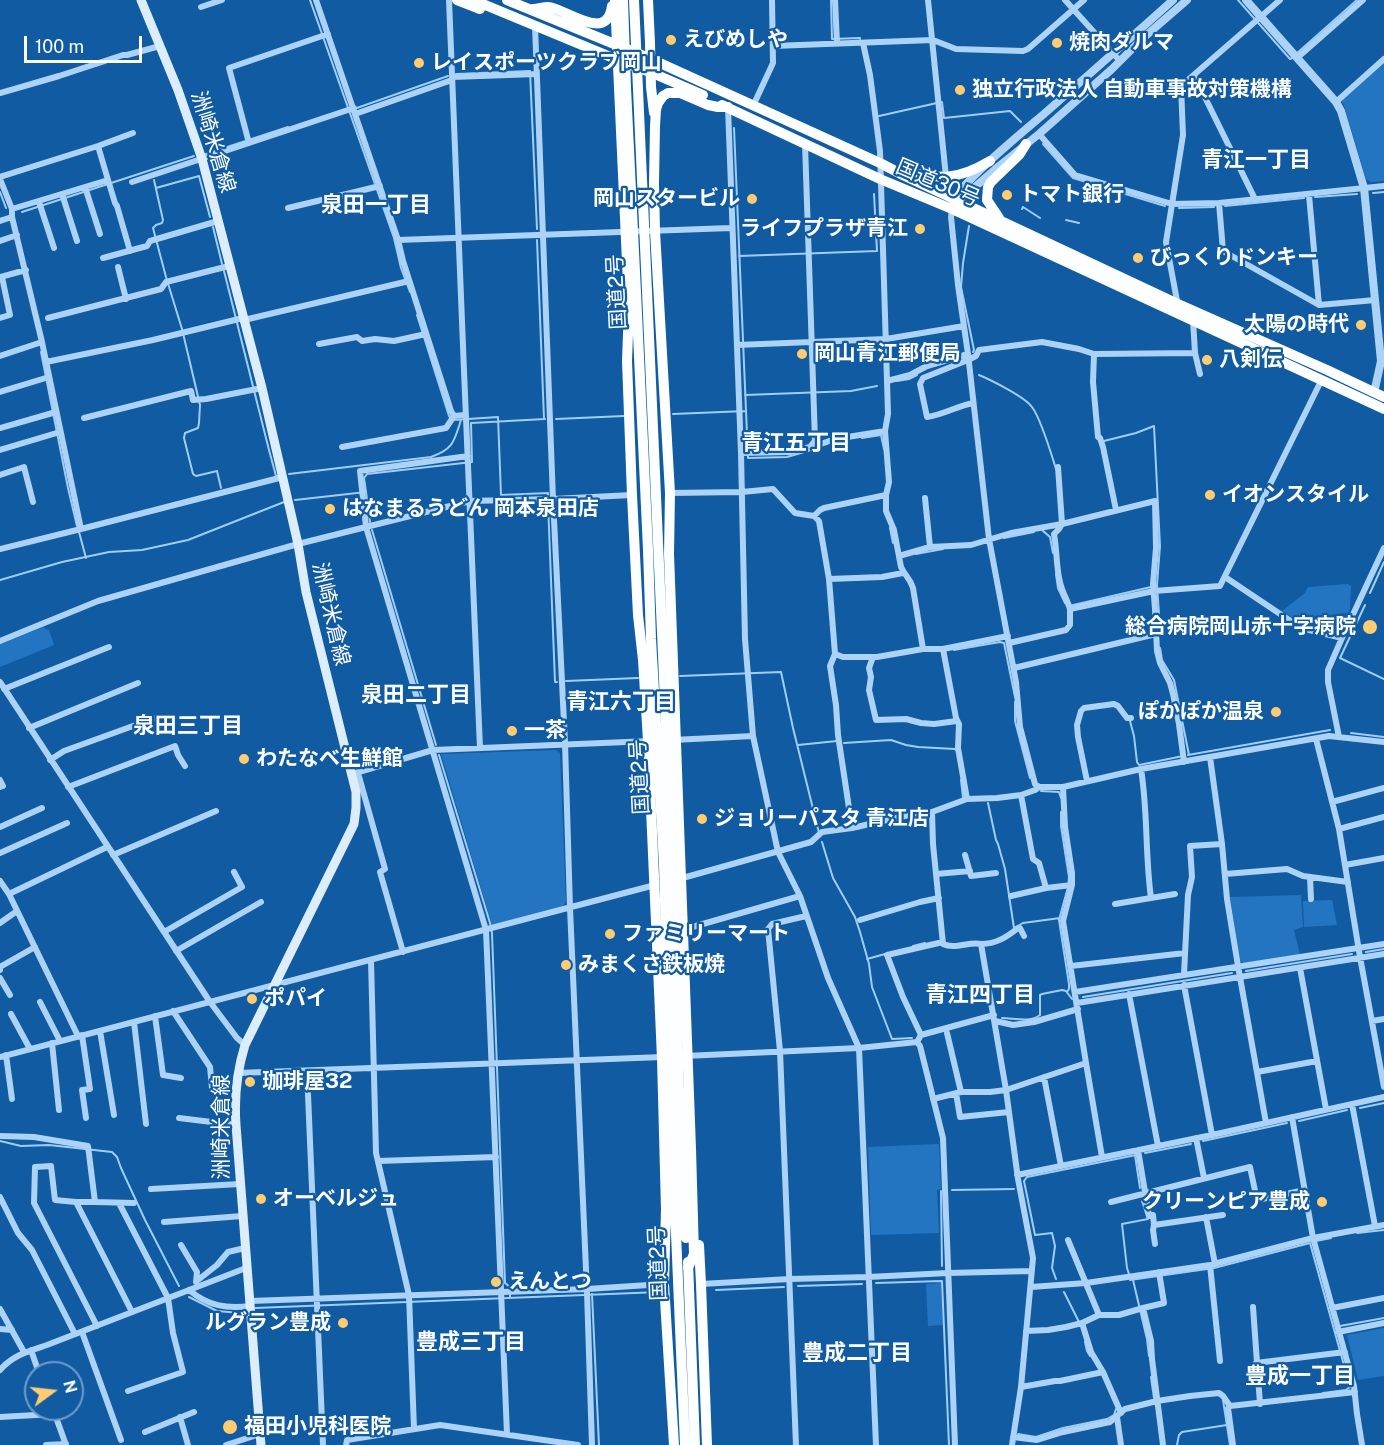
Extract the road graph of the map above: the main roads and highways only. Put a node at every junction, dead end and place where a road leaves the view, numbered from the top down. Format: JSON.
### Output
{"nodes":[{"id":1,"x":141,"y":0,"type":"edge"},
{"id":2,"x":457,"y":0,"type":"edge"},
{"id":3,"x":473,"y":0,"type":"edge"},
{"id":4,"x":507,"y":0,"type":"edge"},
{"id":5,"x":519,"y":0,"type":"edge"},
{"id":6,"x":614,"y":0,"type":"edge"},
{"id":7,"x":623,"y":0,"type":"edge"},
{"id":8,"x":634,"y":0,"type":"edge"},
{"id":9,"x":648,"y":0,"type":"edge"},
{"id":10,"x":532,"y":10,"type":"junction"},
{"id":11,"x":535,"y":26,"type":"junction"},
{"id":12,"x":617,"y":45,"type":"junction"},
{"id":13,"x":651,"y":58,"type":"junction"},
{"id":14,"x":618,"y":60,"type":"junction"},
{"id":15,"x":650,"y":72,"type":"junction"},
{"id":16,"x":728,"y":107,"type":"junction"},
{"id":17,"x":655,"y":126,"type":"junction"},
{"id":18,"x":1026,"y":144,"type":"road end"},
{"id":19,"x":990,"y":161,"type":"road end"},
{"id":20,"x":884,"y":164,"type":"junction"},
{"id":21,"x":956,"y":203,"type":"junction"},
{"id":22,"x":1001,"y":220,"type":"junction"},
{"id":23,"x":642,"y":291,"type":"junction"},
{"id":24,"x":1178,"y":309,"type":"junction"},
{"id":25,"x":1194,"y":315,"type":"junction"},
{"id":26,"x":651,"y":372,"type":"junction"},
{"id":27,"x":1379,"y":395,"type":"edge"},
{"id":28,"x":1384,"y":409,"type":"edge"},
{"id":29,"x":648,"y":550,"type":"junction"},
{"id":30,"x":669,"y":554,"type":"junction"},
{"id":31,"x":643,"y":660,"type":"junction"},
{"id":32,"x":661,"y":725,"type":"junction"},
{"id":33,"x":674,"y":1092,"type":"junction"},
{"id":34,"x":691,"y":1149,"type":"junction"},
{"id":35,"x":666,"y":1209,"type":"junction"},
{"id":36,"x":688,"y":1268,"type":"junction"},
{"id":37,"x":684,"y":1412,"type":"junction"},
{"id":38,"x":261,"y":1445,"type":"edge"},
{"id":39,"x":674,"y":1445,"type":"edge"},
{"id":40,"x":685,"y":1445,"type":"edge"},
{"id":41,"x":695,"y":1445,"type":"edge"},
{"id":42,"x":706,"y":1445,"type":"edge"}],
"edges":[{"from":1,"to":38,"type":"main road","name":"洲崎米倉線"},
{"from":2,"to":11,"type":"highway"},
{"from":3,"to":11,"type":"highway","name":"国道30号"},
{"from":4,"to":10,"type":"highway","name":"国道30号"},
{"from":5,"to":10,"type":"highway"},
{"from":6,"to":10,"type":"highway"},
{"from":6,"to":12,"type":"highway"},
{"from":7,"to":23,"type":"highway","name":"国道2号","bridge":true},
{"from":8,"to":23,"type":"highway","name":"国道2号","bridge":true},
{"from":9,"to":13,"type":"highway"},
{"from":10,"to":12,"type":"highway","name":"国道30号"},
{"from":11,"to":14,"type":"highway","name":"国道30号"},
{"from":12,"to":13,"type":"highway","name":"国道30号"},
{"from":12,"to":14,"type":"highway"},
{"from":13,"to":15,"type":"highway"},
{"from":13,"to":20,"type":"highway","name":"国道30号"},
{"from":14,"to":15,"type":"highway","name":"国道30号"},
{"from":14,"to":31,"type":"highway"},
{"from":15,"to":16,"type":"highway","name":"国道30号"},
{"from":15,"to":17,"type":"highway"},
{"from":16,"to":17,"type":"highway"},
{"from":16,"to":21,"type":"highway","name":"国道30号"},
{"from":17,"to":30,"type":"highway"},
{"from":18,"to":22,"type":"highway"},
{"from":19,"to":20,"type":"highway"},
{"from":20,"to":21,"type":"highway","name":"国道30号"},
{"from":21,"to":22,"type":"highway","name":"国道30号"},
{"from":21,"to":24,"type":"highway","name":"国道30号"},
{"from":22,"to":24,"type":"highway","name":"国道30号"},
{"from":23,"to":26,"type":"highway","name":"国道2号"},
{"from":23,"to":29,"type":"highway","name":"国道2号"},
{"from":24,"to":25,"type":"highway","name":"国道30号"},
{"from":25,"to":27,"type":"highway","name":"国道30号"},
{"from":25,"to":28,"type":"highway","name":"国道30号"},
{"from":26,"to":30,"type":"highway"},
{"from":26,"to":32,"type":"highway","name":"国道2号"},
{"from":29,"to":31,"type":"highway"},
{"from":29,"to":32,"type":"highway","name":"国道2号"},
{"from":30,"to":34,"type":"highway"},
{"from":31,"to":35,"type":"highway"},
{"from":32,"to":33,"type":"highway","name":"国道2号","bridge":true},
{"from":33,"to":36,"type":"highway","name":"国道2号"},
{"from":33,"to":37,"type":"highway","name":"国道2号"},
{"from":34,"to":36,"type":"highway"},
{"from":34,"to":42,"type":"highway"},
{"from":35,"to":37,"type":"highway"},
{"from":35,"to":39,"type":"highway"},
{"from":36,"to":41,"type":"highway","name":"国道2号"},
{"from":37,"to":40,"type":"highway","name":"国道2号"}]}
